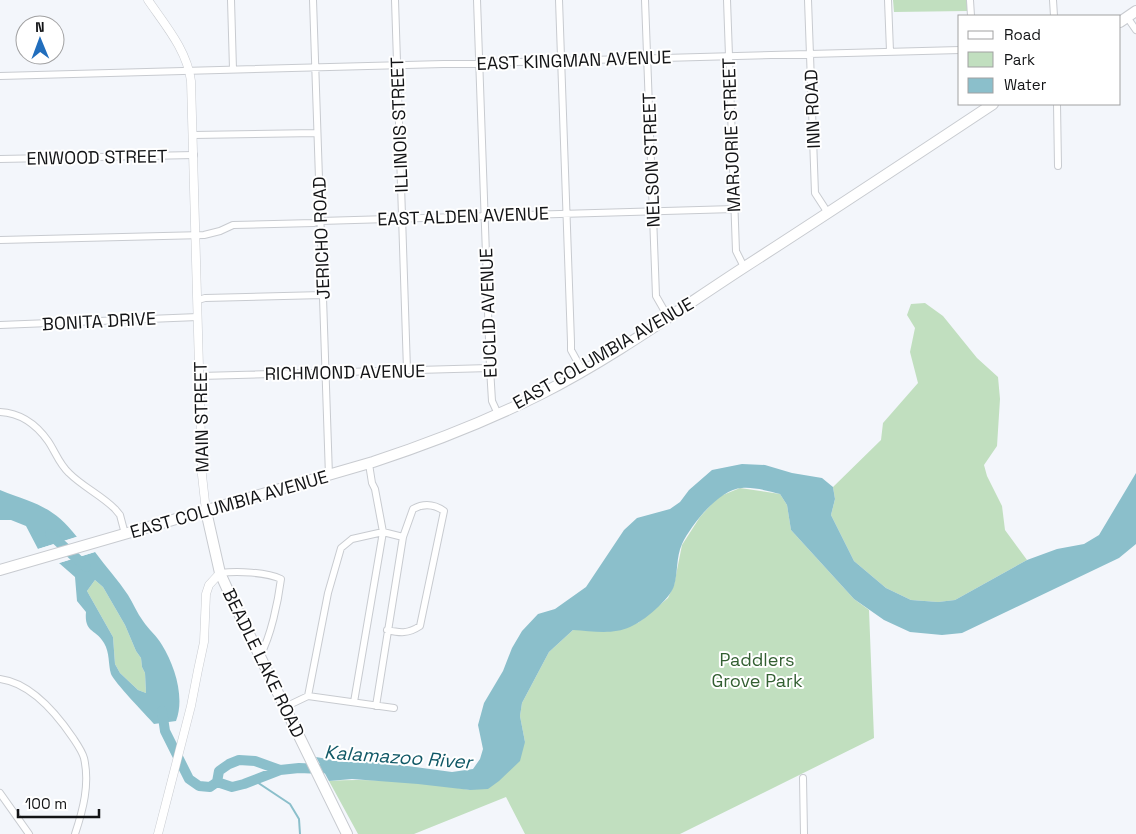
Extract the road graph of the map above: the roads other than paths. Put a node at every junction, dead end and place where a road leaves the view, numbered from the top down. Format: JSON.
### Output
{"nodes":[{"id":1,"x":148,"y":0,"type":"edge"},
{"id":2,"x":231,"y":0,"type":"edge"},
{"id":3,"x":313,"y":0,"type":"edge"},
{"id":4,"x":395,"y":0,"type":"edge"},
{"id":5,"x":477,"y":0,"type":"edge"},
{"id":6,"x":559,"y":0,"type":"edge"},
{"id":7,"x":645,"y":0,"type":"edge"},
{"id":8,"x":726,"y":0,"type":"edge"},
{"id":9,"x":808,"y":0,"type":"edge"},
{"id":10,"x":888,"y":0,"type":"edge"},
{"id":11,"x":970,"y":0,"type":"edge"},
{"id":12,"x":1053,"y":0,"type":"edge"},
{"id":13,"x":1136,"y":11,"type":"edge"},
{"id":14,"x":971,"y":15,"type":"edge"},
{"id":15,"x":1054,"y":15,"type":"edge"},
{"id":16,"x":1123,"y":20,"type":"edge"},
{"id":17,"x":1136,"y":30,"type":"edge"},
{"id":18,"x":958,"y":50,"type":"edge"},
{"id":19,"x":890,"y":51,"type":"junction"},
{"id":20,"x":810,"y":54,"type":"junction"},
{"id":21,"x":729,"y":55,"type":"junction"},
{"id":22,"x":647,"y":58,"type":"junction"},
{"id":23,"x":561,"y":61,"type":"junction"},
{"id":24,"x":480,"y":62,"type":"junction"},
{"id":25,"x":397,"y":65,"type":"junction"},
{"id":26,"x":316,"y":67,"type":"junction"},
{"id":27,"x":233,"y":69,"type":"junction"},
{"id":28,"x":189,"y":70,"type":"junction"},
{"id":29,"x":0,"y":76,"type":"edge"},
{"id":30,"x":991,"y":105,"type":"edge"},
{"id":31,"x":1057,"y":105,"type":"edge"},
{"id":32,"x":318,"y":133,"type":"junction"},
{"id":33,"x":193,"y":135,"type":"junction"},
{"id":34,"x":194,"y":155,"type":"junction"},
{"id":35,"x":0,"y":159,"type":"edge"},
{"id":36,"x":1058,"y":166,"type":"dead end"},
{"id":37,"x":734,"y":209,"type":"junction"},
{"id":38,"x":653,"y":212,"type":"junction"},
{"id":39,"x":828,"y":213,"type":"junction"},
{"id":40,"x":566,"y":214,"type":"junction"},
{"id":41,"x":484,"y":216,"type":"junction"},
{"id":42,"x":403,"y":218,"type":"junction"},
{"id":43,"x":320,"y":220,"type":"junction"},
{"id":44,"x":195,"y":235,"type":"junction"},
{"id":45,"x":0,"y":240,"type":"edge"},
{"id":46,"x":744,"y":267,"type":"junction"},
{"id":47,"x":323,"y":295,"type":"junction"},
{"id":48,"x":198,"y":300,"type":"junction"},
{"id":49,"x":198,"y":316,"type":"junction"},
{"id":50,"x":668,"y":317,"type":"junction"},
{"id":51,"x":0,"y":325,"type":"edge"},
{"id":52,"x":490,"y":368,"type":"junction"},
{"id":53,"x":407,"y":370,"type":"junction"},
{"id":54,"x":582,"y":370,"type":"junction"},
{"id":55,"x":326,"y":372,"type":"junction"},
{"id":56,"x":200,"y":376,"type":"junction"},
{"id":57,"x":0,"y":412,"type":"edge"},
{"id":58,"x":498,"y":414,"type":"junction"},
{"id":59,"x":371,"y":463,"type":"junction"},
{"id":60,"x":329,"y":476,"type":"junction"},
{"id":61,"x":206,"y":511,"type":"junction"},
{"id":62,"x":383,"y":532,"type":"junction"},
{"id":63,"x":125,"y":534,"type":"junction"},
{"id":64,"x":403,"y":537,"type":"junction"},
{"id":65,"x":0,"y":570,"type":"edge"},
{"id":66,"x":220,"y":573,"type":"junction"},
{"id":67,"x":387,"y":630,"type":"junction"},
{"id":68,"x":260,"y":656,"type":"junction"},
{"id":69,"x":0,"y":679,"type":"edge"},
{"id":70,"x":308,"y":696,"type":"junction"},
{"id":71,"x":354,"y":702,"type":"junction"},
{"id":72,"x":376,"y":706,"type":"junction"},
{"id":73,"x":285,"y":707,"type":"junction"},
{"id":74,"x":394,"y":708,"type":"dead end"},
{"id":75,"x":803,"y":778,"type":"dead end"},
{"id":76,"x":1,"y":796,"type":"edge"},
{"id":77,"x":29,"y":834,"type":"edge"},
{"id":78,"x":75,"y":834,"type":"edge"},
{"id":79,"x":158,"y":834,"type":"edge"},
{"id":80,"x":347,"y":834,"type":"edge"},
{"id":81,"x":804,"y":834,"type":"edge"}],
"edges":[{"from":1,"to":28,"type":"street","name":"MAIN STREET"},
{"from":2,"to":27,"type":"street"},
{"from":3,"to":26,"type":"street","name":"JERICHO ROAD"},
{"from":4,"to":25,"type":"street","name":"ILLINOIS STREET"},
{"from":5,"to":24,"type":"street","name":"EUCLID AVENUE"},
{"from":6,"to":23,"type":"street"},
{"from":7,"to":22,"type":"street","name":"NELSON STREET"},
{"from":8,"to":21,"type":"street","name":"MARJORIE STREET"},
{"from":9,"to":20,"type":"street","name":"INN ROAD"},
{"from":10,"to":19,"type":"street"},
{"from":11,"to":14,"type":"street"},
{"from":12,"to":15,"type":"street"},
{"from":13,"to":16,"type":"main road"},
{"from":16,"to":17,"type":"street"},
{"from":18,"to":19,"type":"street","name":"EAST KINGMAN AVENUE"},
{"from":19,"to":20,"type":"street","name":"EAST KINGMAN AVENUE"},
{"from":20,"to":21,"type":"street","name":"EAST KINGMAN AVENUE"},
{"from":20,"to":39,"type":"street","name":"INN ROAD"},
{"from":21,"to":22,"type":"street","name":"EAST KINGMAN AVENUE"},
{"from":21,"to":37,"type":"street","name":"MARJORIE STREET"},
{"from":22,"to":23,"type":"street","name":"EAST KINGMAN AVENUE"},
{"from":22,"to":38,"type":"street","name":"NELSON STREET"},
{"from":23,"to":24,"type":"street","name":"EAST KINGMAN AVENUE"},
{"from":23,"to":40,"type":"street"},
{"from":24,"to":25,"type":"street","name":"EAST KINGMAN AVENUE"},
{"from":24,"to":41,"type":"street","name":"EUCLID AVENUE"},
{"from":25,"to":26,"type":"street","name":"EAST KINGMAN AVENUE"},
{"from":25,"to":42,"type":"street","name":"ILLINOIS STREET"},
{"from":26,"to":27,"type":"street","name":"EAST KINGMAN AVENUE"},
{"from":26,"to":32,"type":"street","name":"JERICHO ROAD"},
{"from":27,"to":28,"type":"street","name":"EAST KINGMAN AVENUE"},
{"from":28,"to":29,"type":"street","name":"EAST KINGMAN AVENUE"},
{"from":28,"to":33,"type":"street","name":"MAIN STREET"},
{"from":30,"to":39,"type":"main road","name":"EAST COLUMBIA AVENUE"},
{"from":31,"to":36,"type":"street"},
{"from":32,"to":33,"type":"street"},
{"from":32,"to":43,"type":"street","name":"JERICHO ROAD"},
{"from":33,"to":34,"type":"street","name":"MAIN STREET"},
{"from":34,"to":35,"type":"street","name":"ENWOOD STREET"},
{"from":34,"to":44,"type":"street","name":"MAIN STREET"},
{"from":37,"to":38,"type":"street","name":"EAST ALDEN AVENUE"},
{"from":37,"to":46,"type":"street","name":"MARJORIE STREET"},
{"from":38,"to":40,"type":"street","name":"EAST ALDEN AVENUE"},
{"from":38,"to":50,"type":"street","name":"NELSON STREET"},
{"from":39,"to":46,"type":"main road","name":"EAST COLUMBIA AVENUE"},
{"from":40,"to":41,"type":"street","name":"EAST ALDEN AVENUE"},
{"from":40,"to":54,"type":"street"},
{"from":41,"to":42,"type":"street","name":"EAST ALDEN AVENUE"},
{"from":41,"to":52,"type":"street","name":"EUCLID AVENUE"},
{"from":42,"to":43,"type":"street","name":"EAST ALDEN AVENUE"},
{"from":42,"to":53,"type":"street","name":"ILLINOIS STREET"},
{"from":43,"to":44,"type":"street","name":"EAST ALDEN AVENUE"},
{"from":43,"to":47,"type":"street","name":"JERICHO ROAD"},
{"from":44,"to":45,"type":"street","name":"EAST ALDEN AVENUE"},
{"from":44,"to":48,"type":"street","name":"MAIN STREET"},
{"from":46,"to":50,"type":"main road","name":"EAST COLUMBIA AVENUE"},
{"from":47,"to":48,"type":"street"},
{"from":47,"to":55,"type":"street","name":"JERICHO ROAD"},
{"from":48,"to":49,"type":"street","name":"MAIN STREET"},
{"from":49,"to":51,"type":"street","name":"BONITA DRIVE"},
{"from":49,"to":56,"type":"street","name":"MAIN STREET"},
{"from":50,"to":54,"type":"main road","name":"EAST COLUMBIA AVENUE"},
{"from":52,"to":53,"type":"street","name":"RICHMOND AVENUE"},
{"from":52,"to":58,"type":"street","name":"EUCLID AVENUE"},
{"from":53,"to":55,"type":"street","name":"RICHMOND AVENUE"},
{"from":54,"to":58,"type":"main road","name":"EAST COLUMBIA AVENUE"},
{"from":55,"to":56,"type":"street","name":"RICHMOND AVENUE"},
{"from":55,"to":60,"type":"street","name":"JERICHO ROAD"},
{"from":56,"to":61,"type":"street","name":"MAIN STREET"},
{"from":57,"to":63,"type":"street"},
{"from":58,"to":59,"type":"main road","name":"EAST COLUMBIA AVENUE"},
{"from":59,"to":60,"type":"main road","name":"EAST COLUMBIA AVENUE"},
{"from":59,"to":62,"type":"street"},
{"from":60,"to":61,"type":"main road","name":"EAST COLUMBIA AVENUE"},
{"from":61,"to":63,"type":"main road","name":"EAST COLUMBIA AVENUE"},
{"from":61,"to":66,"type":"main road","name":"MAIN STREET"},
{"from":62,"to":64,"type":"street"},
{"from":62,"to":70,"type":"street"},
{"from":62,"to":71,"type":"street"},
{"from":63,"to":65,"type":"main road","name":"EAST COLUMBIA AVENUE"},
{"from":64,"to":67,"type":"street"},
{"from":64,"to":67,"type":"street"},
{"from":66,"to":68,"type":"main road","name":"BEADLE LAKE ROAD"},
{"from":66,"to":68,"type":"street"},
{"from":66,"to":79,"type":"street"},
{"from":67,"to":72,"type":"street"},
{"from":68,"to":73,"type":"main road","name":"BEADLE LAKE ROAD"},
{"from":69,"to":78,"type":"street"},
{"from":70,"to":71,"type":"street"},
{"from":70,"to":73,"type":"street"},
{"from":71,"to":72,"type":"street"},
{"from":72,"to":74,"type":"street"},
{"from":73,"to":80,"type":"main road","name":"BEADLE LAKE ROAD"},
{"from":75,"to":81,"type":"street"},
{"from":76,"to":77,"type":"street"}]}
